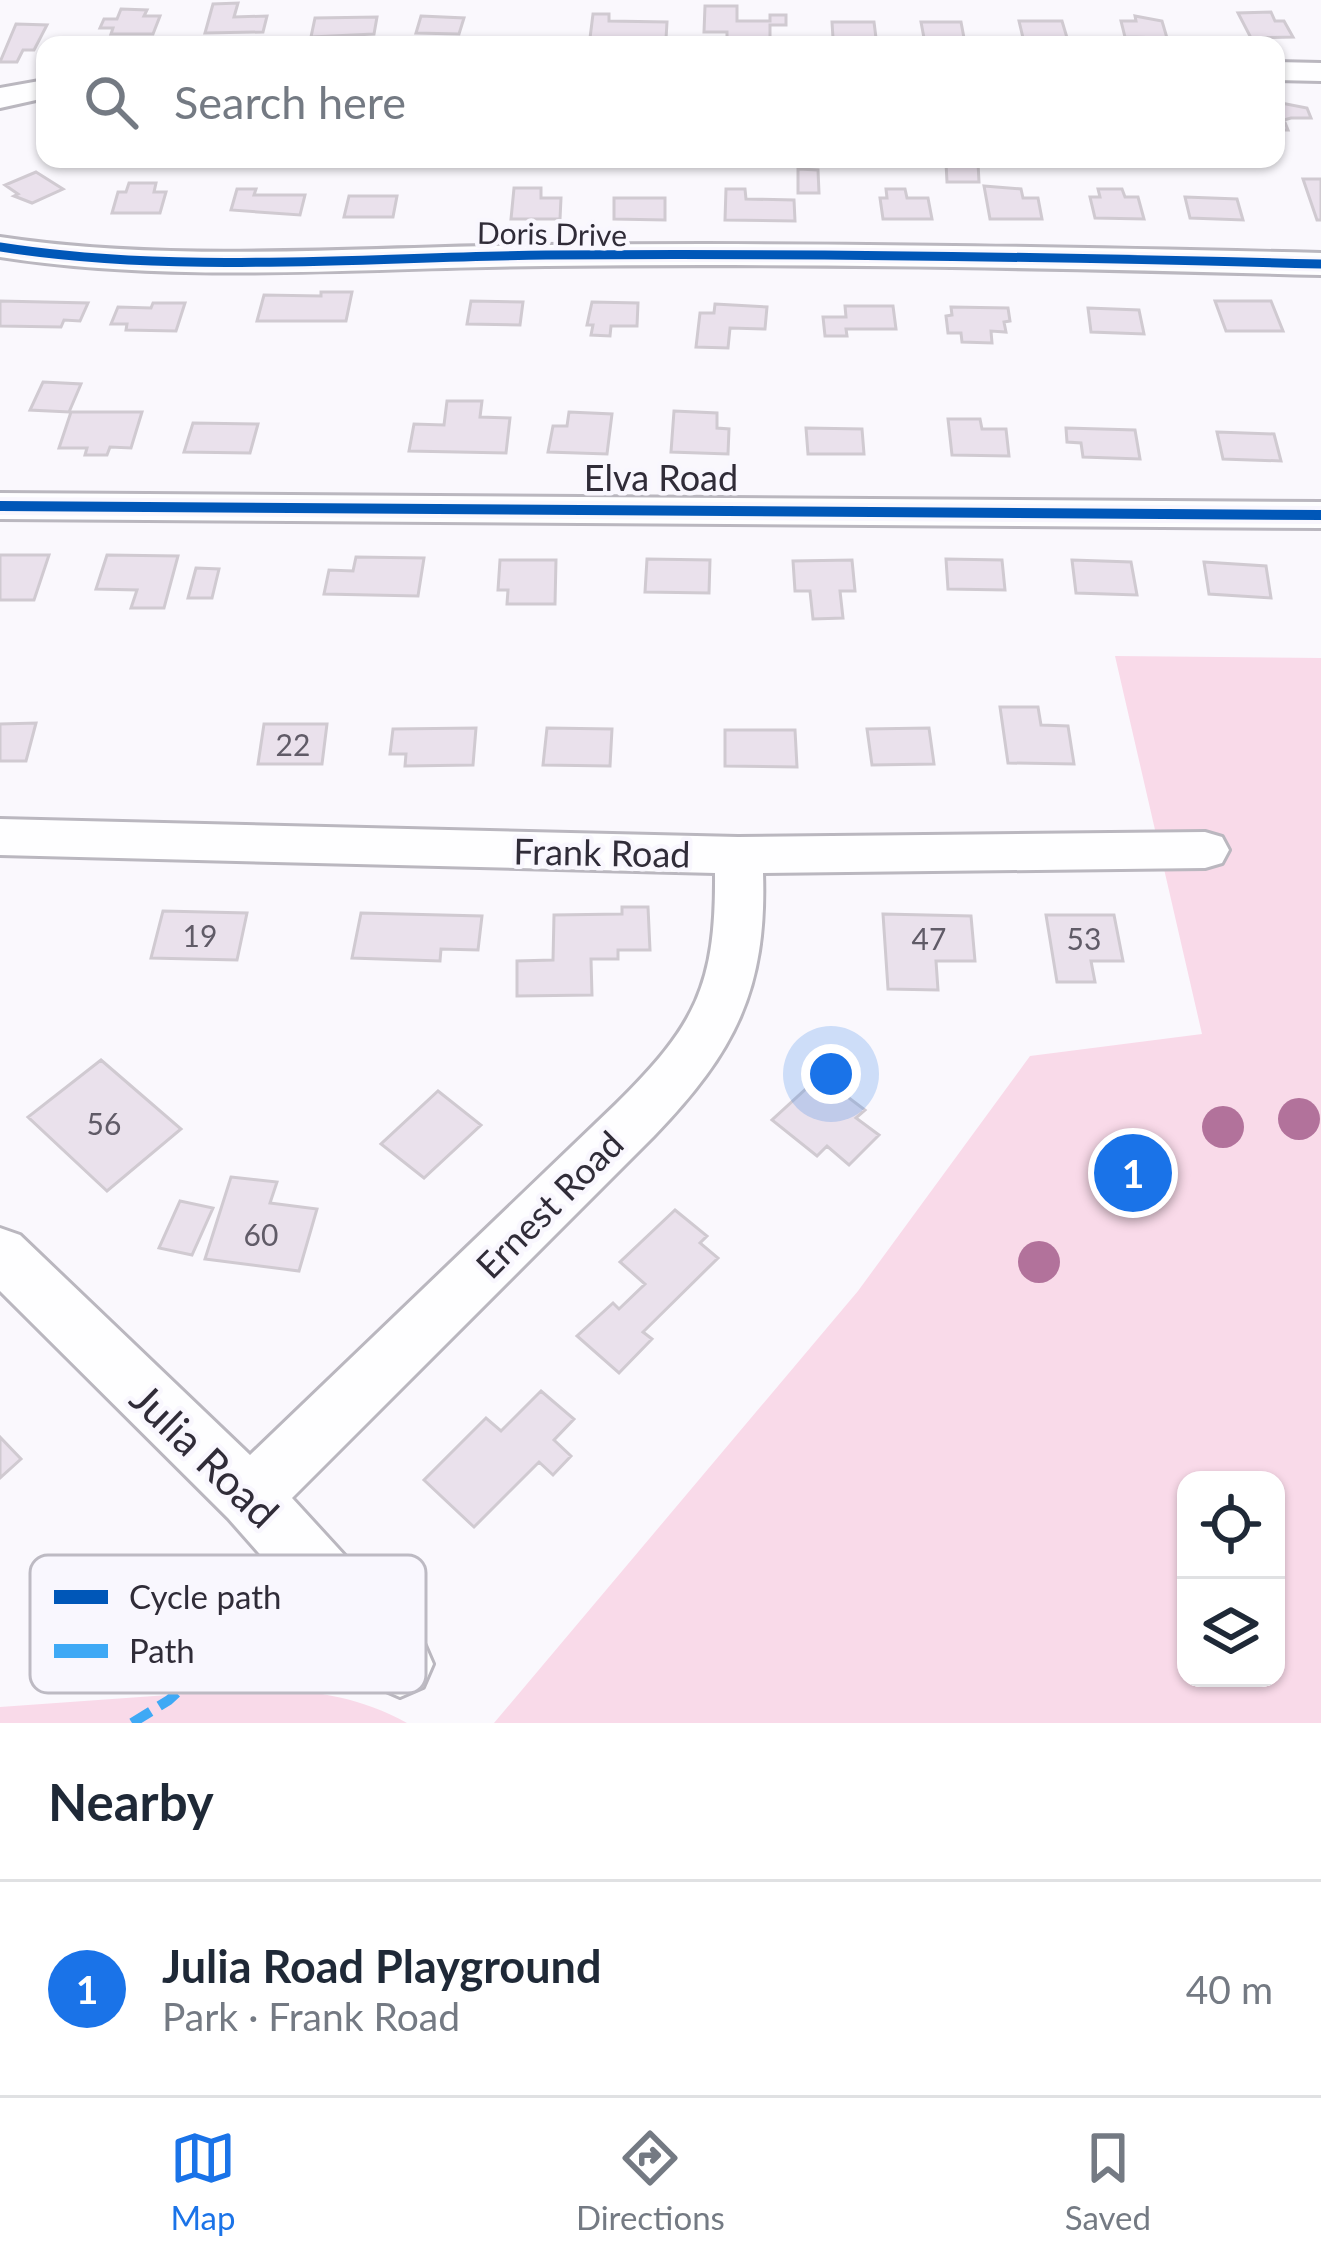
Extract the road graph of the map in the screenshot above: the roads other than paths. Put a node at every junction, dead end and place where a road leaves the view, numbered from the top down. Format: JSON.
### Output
{"nodes":[{"id":1,"x":1285,"y":70,"type":"edge"},
{"id":2,"x":1321,"y":72,"type":"edge"},
{"id":3,"x":36,"y":90,"type":"edge"},
{"id":4,"x":0,"y":98,"type":"edge"},
{"id":5,"x":0,"y":247,"type":"edge"},
{"id":6,"x":1321,"y":264,"type":"edge"},
{"id":7,"x":0,"y":506,"type":"edge"},
{"id":8,"x":1321,"y":515,"type":"edge"},
{"id":9,"x":0,"y":837,"type":"edge"},
{"id":10,"x":1205,"y":850,"type":"dead end"},
{"id":11,"x":738,"y":855,"type":"junction"},
{"id":12,"x":0,"y":1253,"type":"edge"},
{"id":13,"x":250,"y":1497,"type":"junction"},
{"id":14,"x":302,"y":1555,"type":"edge"}],
"edges":[{"from":1,"to":2,"type":"street"},
{"from":3,"to":4,"type":"street"},
{"from":5,"to":6,"type":"street","name":"Doris Drive"},
{"from":7,"to":8,"type":"street","name":"Elva Road"},
{"from":9,"to":11,"type":"street","name":"Frank Road"},
{"from":10,"to":11,"type":"street","name":"Frank Road"},
{"from":11,"to":13,"type":"street","name":"Ernest Road"},
{"from":12,"to":13,"type":"street","name":"Julia Road"},
{"from":13,"to":14,"type":"street","name":"Julia Road"}]}
